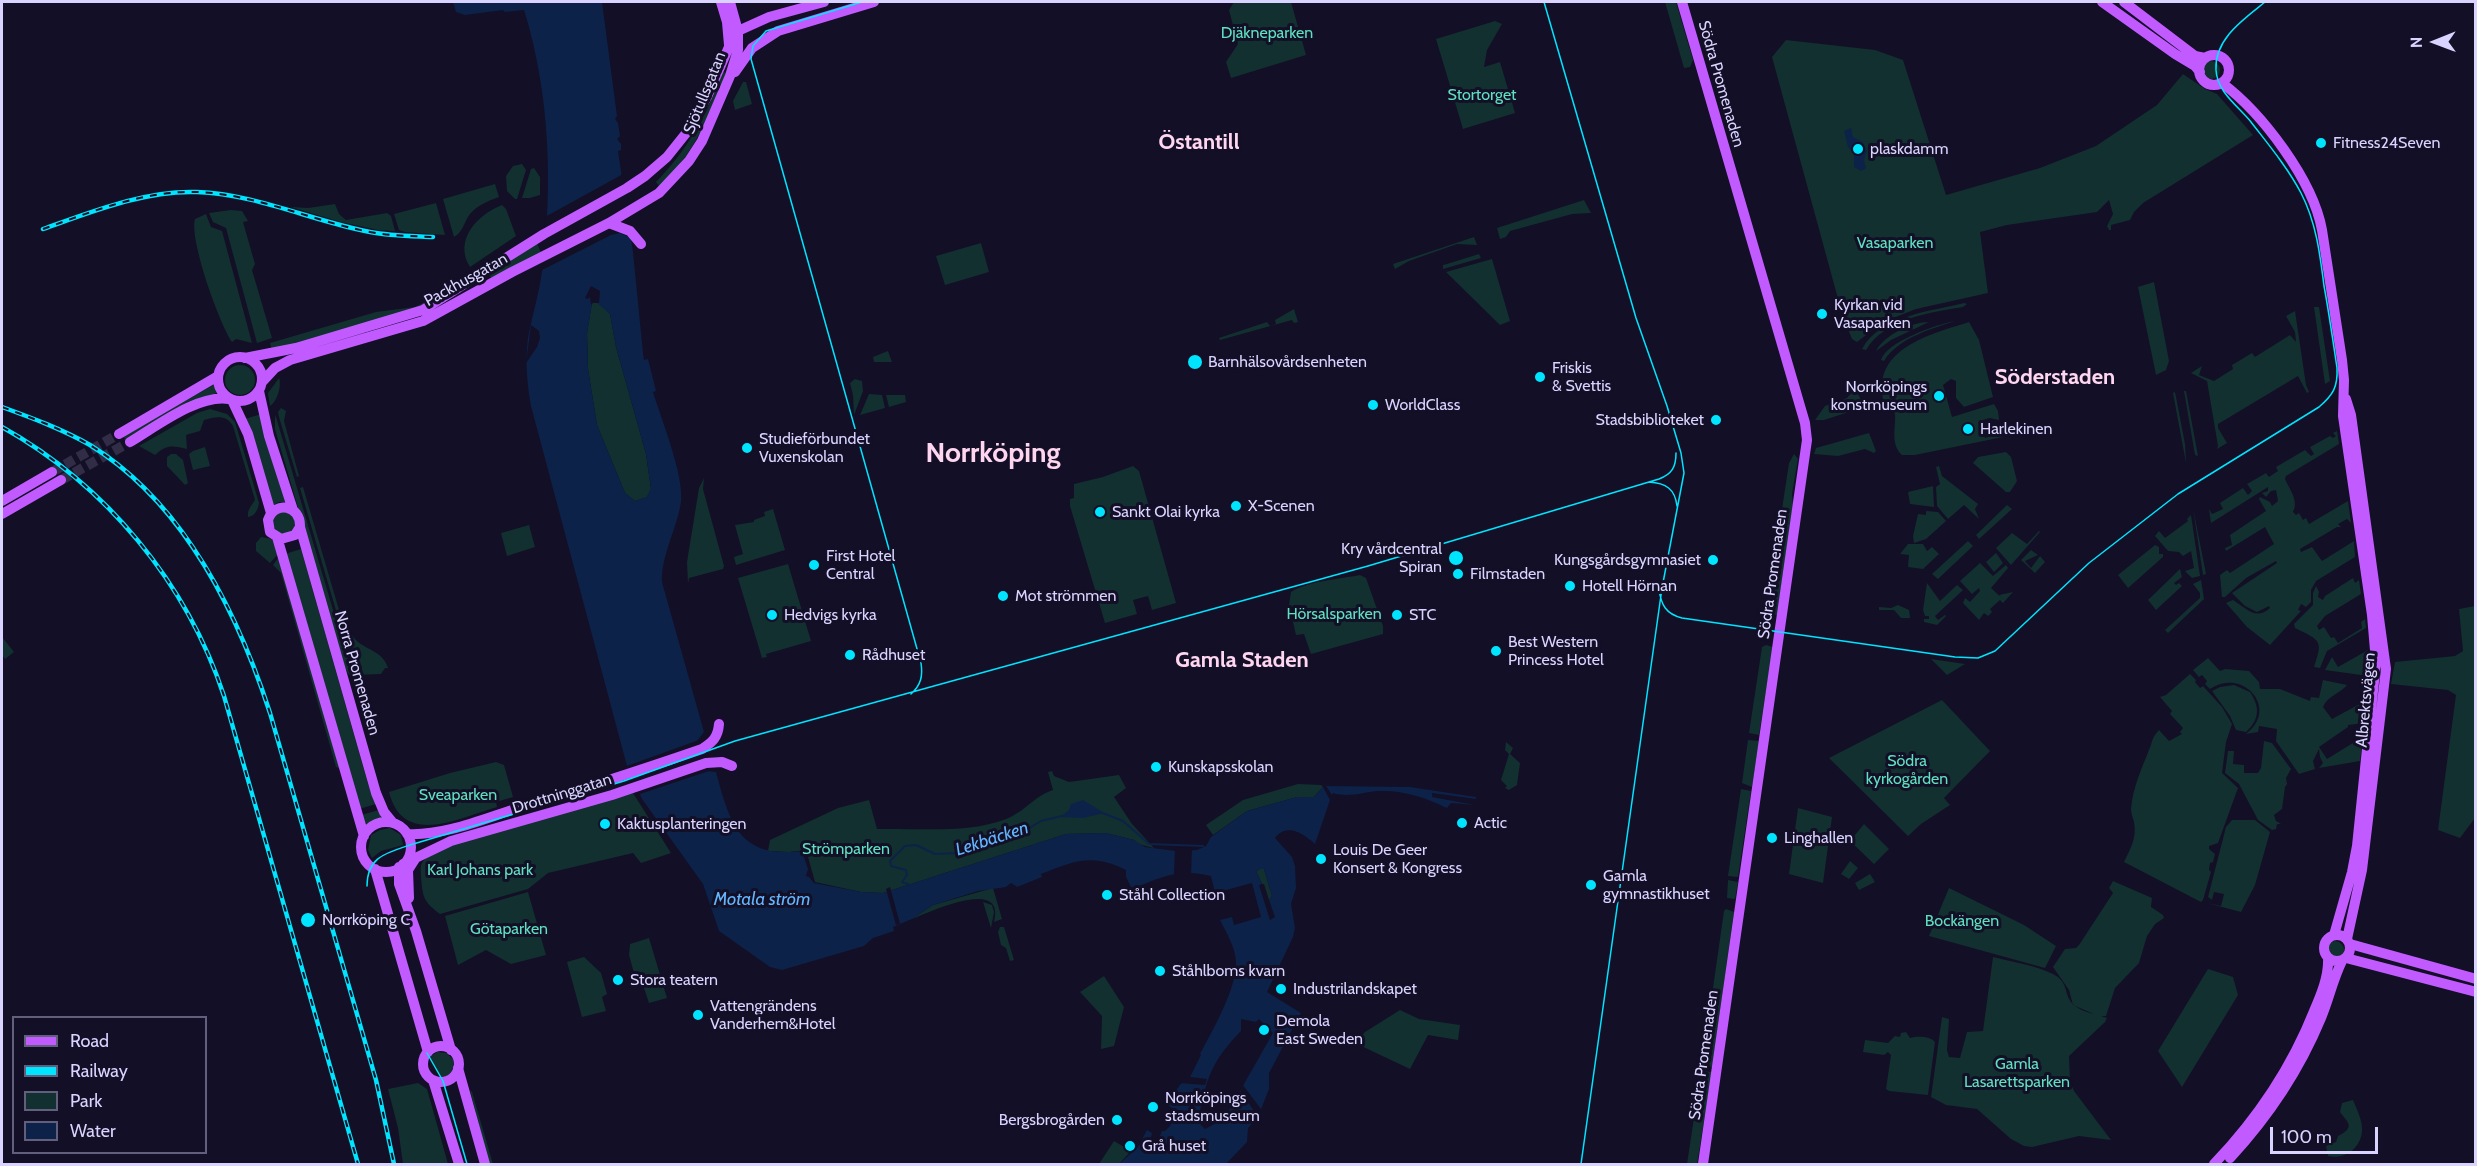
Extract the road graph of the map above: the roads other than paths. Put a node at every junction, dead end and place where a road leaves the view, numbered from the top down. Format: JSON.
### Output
{"nodes":[{"id":1,"x":721,"y":2,"type":"edge"},
{"id":2,"x":730,"y":2,"type":"edge"},
{"id":3,"x":824,"y":2,"type":"edge"},
{"id":4,"x":874,"y":2,"type":"edge"},
{"id":5,"x":1682,"y":2,"type":"edge"},
{"id":6,"x":2102,"y":2,"type":"edge"},
{"id":7,"x":2124,"y":2,"type":"edge"},
{"id":8,"x":738,"y":31,"type":"junction"},
{"id":9,"x":729,"y":46,"type":"junction"},
{"id":10,"x":2205,"y":58,"type":"junction"},
{"id":11,"x":2200,"y":72,"type":"junction"},
{"id":12,"x":730,"y":76,"type":"junction"},
{"id":13,"x":2225,"y":79,"type":"junction"},
{"id":14,"x":615,"y":195,"type":"joint"},
{"id":15,"x":634,"y":208,"type":"joint"},
{"id":16,"x":609,"y":223,"type":"junction"},
{"id":17,"x":641,"y":243,"type":"dead end"},
{"id":18,"x":298,"y":353,"type":"junction"},
{"id":19,"x":249,"y":360,"type":"junction"},
{"id":20,"x":218,"y":376,"type":"junction"},
{"id":21,"x":262,"y":386,"type":"junction"},
{"id":22,"x":2343,"y":393,"type":"junction"},
{"id":23,"x":231,"y":399,"type":"junction"},
{"id":24,"x":119,"y":434,"type":"tunnel mouth"},
{"id":25,"x":130,"y":441,"type":"tunnel mouth"},
{"id":26,"x":52,"y":472,"type":"tunnel mouth"},
{"id":27,"x":61,"y":480,"type":"tunnel mouth"},
{"id":28,"x":2,"y":501,"type":"edge"},
{"id":29,"x":293,"y":510,"type":"junction"},
{"id":30,"x":271,"y":513,"type":"junction"},
{"id":31,"x":2,"y":514,"type":"edge"},
{"id":32,"x":300,"y":527,"type":"junction"},
{"id":33,"x":277,"y":537,"type":"junction"},
{"id":34,"x":719,"y":724,"type":"dead end"},
{"id":35,"x":732,"y":766,"type":"dead end"},
{"id":36,"x":393,"y":823,"type":"junction"},
{"id":37,"x":407,"y":834,"type":"junction"},
{"id":38,"x":364,"y":836,"type":"junction"},
{"id":39,"x":415,"y":858,"type":"junction"},
{"id":40,"x":401,"y":866,"type":"junction"},
{"id":41,"x":375,"y":869,"type":"junction"},
{"id":42,"x":416,"y":931,"type":"junction"},
{"id":43,"x":2334,"y":935,"type":"junction"},
{"id":44,"x":2349,"y":941,"type":"junction"},
{"id":45,"x":2328,"y":958,"type":"junction"},
{"id":46,"x":2344,"y":960,"type":"junction"},
{"id":47,"x":2475,"y":979,"type":"edge"},
{"id":48,"x":2475,"y":992,"type":"edge"},
{"id":49,"x":451,"y":1050,"type":"junction"},
{"id":50,"x":428,"y":1052,"type":"junction"},
{"id":51,"x":458,"y":1068,"type":"junction"},
{"id":52,"x":433,"y":1080,"type":"junction"},
{"id":53,"x":459,"y":1164,"type":"edge"},
{"id":54,"x":485,"y":1164,"type":"edge"},
{"id":55,"x":1703,"y":1164,"type":"edge"},
{"id":56,"x":2214,"y":1164,"type":"edge"},
{"id":57,"x":2224,"y":1164,"type":"edge"}],
"edges":[{"from":1,"to":9,"type":"main road","name":"Sjötullsgatan"},
{"from":2,"to":8,"type":"main road","name":"Sjötullsgatan"},
{"from":3,"to":8,"type":"main road"},
{"from":4,"to":12,"type":"main road"},
{"from":5,"to":55,"type":"main road","name":"Södra Promenaden"},
{"from":6,"to":11,"type":"main road"},
{"from":7,"to":10,"type":"main road"},
{"from":8,"to":9,"type":"main road"},
{"from":8,"to":12,"type":"main road","name":"Sjötullsgatan"},
{"from":9,"to":14,"type":"main road","name":"Sjötullsgatan"},
{"from":10,"to":11,"type":"main road"},
{"from":10,"to":13,"type":"main road"},
{"from":11,"to":13,"type":"main road"},
{"from":12,"to":15,"type":"main road","name":"Sjötullsgatan"},
{"from":13,"to":22,"type":"main road","name":"Albrektsvägen"},
{"from":14,"to":18,"type":"main road","name":"Packhusgatan"},
{"from":15,"to":16,"type":"main road","name":"Packhusgatan"},
{"from":16,"to":17,"type":"main road"},
{"from":16,"to":18,"type":"main road","name":"Packhusgatan"},
{"from":18,"to":19,"type":"main road","name":"Packhusgatan"},
{"from":18,"to":21,"type":"main road","name":"Packhusgatan"},
{"from":19,"to":20,"type":"main road"},
{"from":19,"to":21,"type":"main road"},
{"from":20,"to":23,"type":"main road"},
{"from":20,"to":24,"type":"main road"},
{"from":21,"to":23,"type":"main road"},
{"from":21,"to":29,"type":"main road"},
{"from":22,"to":43,"type":"main road","name":"Albrektsvägen"},
{"from":22,"to":44,"type":"main road","name":"Albrektsvägen"},
{"from":23,"to":25,"type":"main road"},
{"from":23,"to":30,"type":"main road"},
{"from":26,"to":28,"type":"main road"},
{"from":27,"to":31,"type":"main road"},
{"from":29,"to":30,"type":"main road"},
{"from":29,"to":32,"type":"main road"},
{"from":30,"to":33,"type":"main road"},
{"from":32,"to":33,"type":"main road"},
{"from":32,"to":36,"type":"main road","name":"Norra Promenaden"},
{"from":33,"to":38,"type":"main road"},
{"from":34,"to":37,"type":"main road","name":"Drottninggatan"},
{"from":35,"to":39,"type":"main road","name":"Drottninggatan"},
{"from":36,"to":37,"type":"main road"},
{"from":36,"to":38,"type":"main road"},
{"from":37,"to":40,"type":"main road"},
{"from":38,"to":41,"type":"main road"},
{"from":39,"to":40,"type":"main road","name":"Drottninggatan"},
{"from":39,"to":42,"type":"main road"},
{"from":40,"to":41,"type":"main road"},
{"from":40,"to":42,"type":"main road"},
{"from":41,"to":50,"type":"main road"},
{"from":42,"to":49,"type":"main road"},
{"from":43,"to":44,"type":"main road"},
{"from":43,"to":45,"type":"main road"},
{"from":44,"to":46,"type":"main road"},
{"from":44,"to":47,"type":"main road"},
{"from":45,"to":46,"type":"main road"},
{"from":45,"to":56,"type":"main road"},
{"from":46,"to":48,"type":"main road"},
{"from":46,"to":57,"type":"main road"},
{"from":49,"to":50,"type":"main road"},
{"from":49,"to":51,"type":"main road"},
{"from":50,"to":52,"type":"main road"},
{"from":51,"to":52,"type":"main road"},
{"from":51,"to":54,"type":"main road"},
{"from":52,"to":53,"type":"main road"}]}
